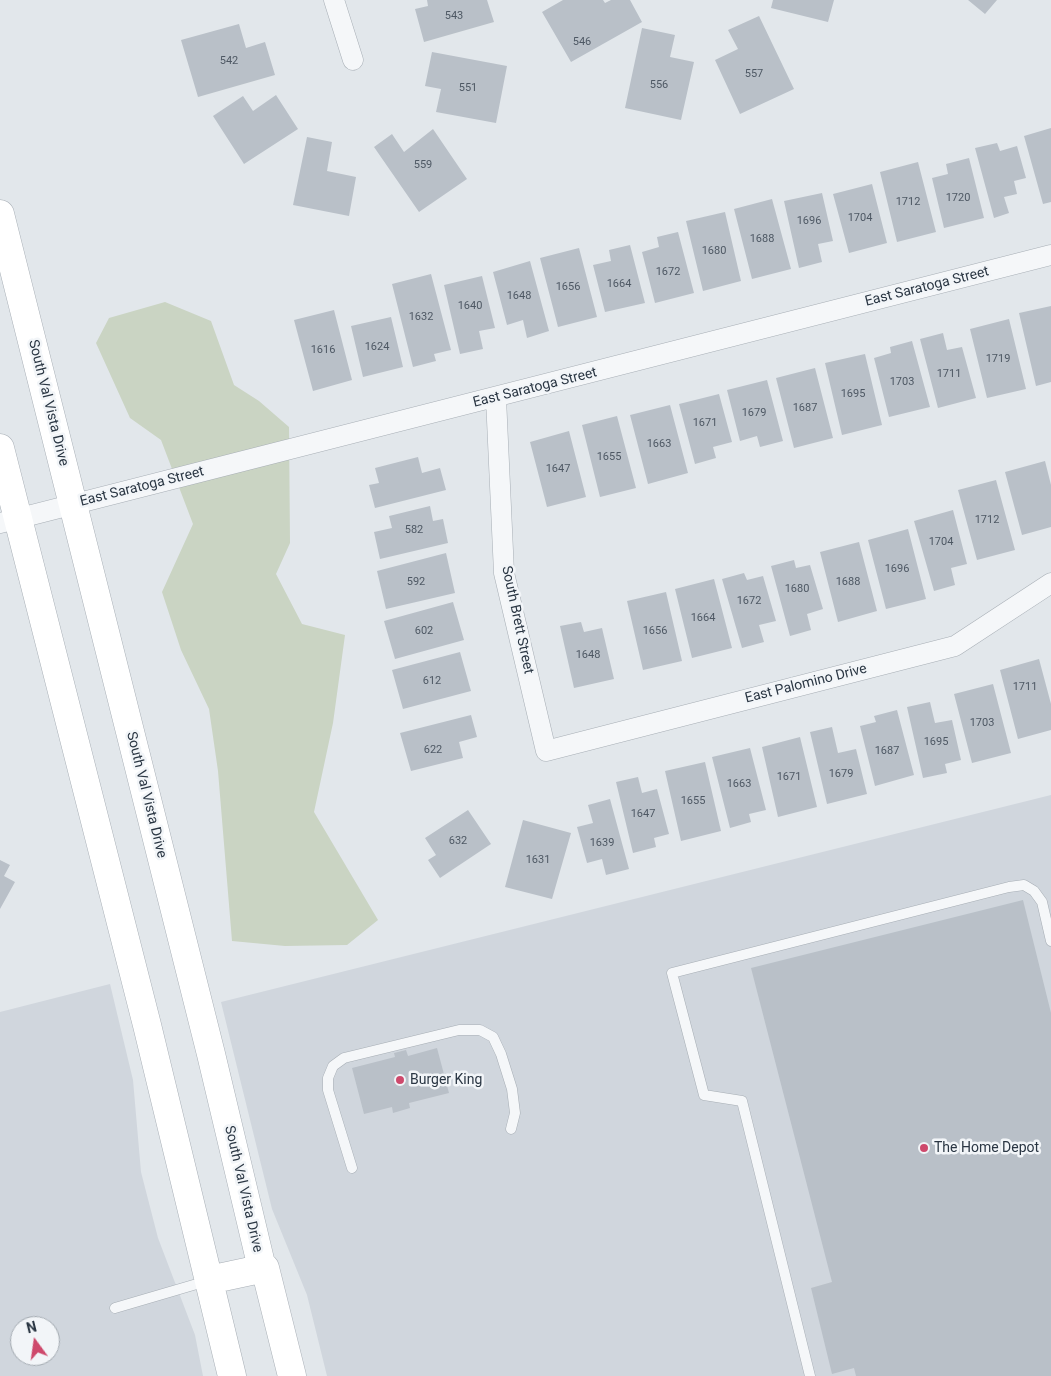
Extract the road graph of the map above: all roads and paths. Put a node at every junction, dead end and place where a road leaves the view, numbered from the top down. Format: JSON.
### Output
{"nodes":[{"id":1,"x":334,"y":0,"type":"edge"},
{"id":2,"x":353,"y":60,"type":"dead end"},
{"id":3,"x":0,"y":214,"type":"edge"},
{"id":4,"x":1051,"y":255,"type":"edge"},
{"id":5,"x":496,"y":398,"type":"junction"},
{"id":6,"x":0,"y":448,"type":"edge"},
{"id":7,"x":73,"y":504,"type":"junction"},
{"id":8,"x":9,"y":521,"type":"edge"},
{"id":9,"x":1051,"y":583,"type":"edge"},
{"id":10,"x":546,"y":751,"type":"joint"},
{"id":11,"x":1051,"y":941,"type":"edge"},
{"id":12,"x":511,"y":1129,"type":"dead end"},
{"id":13,"x":352,"y":1168,"type":"dead end"},
{"id":14,"x":265,"y":1268,"type":"junction"},
{"id":15,"x":209,"y":1280,"type":"junction"},
{"id":16,"x":115,"y":1308,"type":"dead end"},
{"id":17,"x":232,"y":1376,"type":"edge"},
{"id":18,"x":292,"y":1376,"type":"edge"},
{"id":19,"x":810,"y":1376,"type":"edge"}],
"edges":[{"from":1,"to":2,"type":"street"},
{"from":3,"to":7,"type":"main road","name":"South Val Vista Drive"},
{"from":4,"to":5,"type":"street","name":"East Saratoga Street"},
{"from":5,"to":7,"type":"street","name":"East Saratoga Street"},
{"from":5,"to":10,"type":"street","name":"South Brett Street"},
{"from":6,"to":8,"type":"main road"},
{"from":7,"to":8,"type":"street","name":"East Saratoga Street"},
{"from":7,"to":14,"type":"main road","name":"South Val Vista Drive"},
{"from":8,"to":15,"type":"main road"},
{"from":9,"to":10,"type":"street","name":"East Palomino Drive"},
{"from":11,"to":19,"type":"lane"},
{"from":12,"to":13,"type":"lane"},
{"from":14,"to":15,"type":"main road"},
{"from":14,"to":18,"type":"main road","name":"South Val Vista Drive"},
{"from":15,"to":16,"type":"lane"},
{"from":15,"to":17,"type":"main road"}]}
